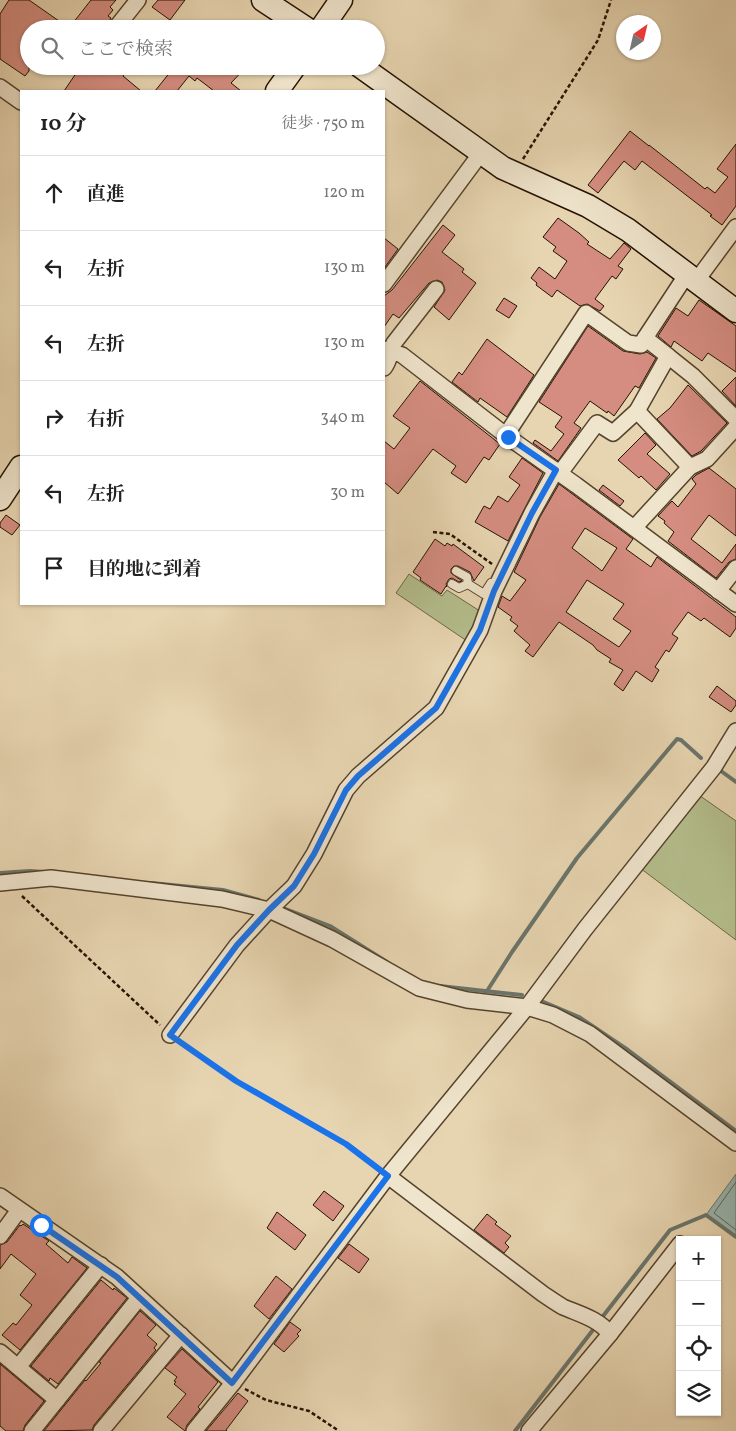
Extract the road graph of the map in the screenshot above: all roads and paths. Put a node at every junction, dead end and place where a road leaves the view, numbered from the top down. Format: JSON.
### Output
{"nodes":[{"id":1,"x":138,"y":0,"type":"edge"},
{"id":2,"x":263,"y":0,"type":"edge"},
{"id":3,"x":341,"y":0,"type":"edge"},
{"id":4,"x":610,"y":0,"type":"edge"},
{"id":5,"x":122,"y":20,"type":"edge"},
{"id":6,"x":293,"y":20,"type":"edge"},
{"id":7,"x":327,"y":20,"type":"edge"},
{"id":8,"x":289,"y":75,"type":"edge"},
{"id":9,"x":373,"y":75,"type":"edge"},
{"id":10,"x":0,"y":88,"type":"edge"},
{"id":11,"x":278,"y":90,"type":"edge"},
{"id":12,"x":20,"y":101,"type":"edge"},
{"id":13,"x":481,"y":153,"type":"junction"},
{"id":14,"x":514,"y":173,"type":"junction"},
{"id":15,"x":736,"y":227,"type":"edge"},
{"id":16,"x":692,"y":277,"type":"junction"},
{"id":17,"x":385,"y":283,"type":"edge"},
{"id":18,"x":436,"y":289,"type":"dead end"},
{"id":19,"x":736,"y":310,"type":"edge"},
{"id":20,"x":645,"y":338,"type":"junction"},
{"id":21,"x":387,"y":349,"type":"edge"},
{"id":22,"x":668,"y":356,"type":"junction"},
{"id":23,"x":385,"y":367,"type":"edge"},
{"id":24,"x":637,"y":410,"type":"junction"},
{"id":25,"x":736,"y":419,"type":"edge"},
{"id":26,"x":736,"y":427,"type":"edge"},
{"id":27,"x":506,"y":435,"type":"junction"},
{"id":28,"x":690,"y":467,"type":"junction"},
{"id":29,"x":20,"y":469,"type":"edge"},
{"id":30,"x":558,"y":472,"type":"junction"},
{"id":31,"x":0,"y":499,"type":"edge"},
{"id":32,"x":634,"y":528,"type":"junction"},
{"id":33,"x":433,"y":532,"type":"dead end"},
{"id":34,"x":736,"y":568,"type":"edge"},
{"id":35,"x":456,"y":571,"type":"dead end"},
{"id":36,"x":501,"y":571,"type":"junction"},
{"id":37,"x":452,"y":584,"type":"dead end"},
{"id":38,"x":468,"y":584,"type":"junction"},
{"id":39,"x":718,"y":591,"type":"junction"},
{"id":40,"x":736,"y":604,"type":"edge"},
{"id":41,"x":736,"y":731,"type":"edge"},
{"id":42,"x":4,"y":883,"type":"edge"},
{"id":43,"x":269,"y":910,"type":"junction"},
{"id":44,"x":527,"y":1007,"type":"junction"},
{"id":45,"x":170,"y":1035,"type":"junction"},
{"id":46,"x":736,"y":1143,"type":"edge"},
{"id":47,"x":388,"y":1176,"type":"junction"},
{"id":48,"x":0,"y":1196,"type":"edge"},
{"id":49,"x":20,"y":1210,"type":"junction"},
{"id":50,"x":0,"y":1236,"type":"edge"},
{"id":51,"x":676,"y":1249,"type":"edge"},
{"id":52,"x":101,"y":1265,"type":"junction"},
{"id":53,"x":139,"y":1298,"type":"junction"},
{"id":54,"x":610,"y":1334,"type":"junction"},
{"id":55,"x":181,"y":1335,"type":"junction"},
{"id":56,"x":0,"y":1352,"type":"edge"},
{"id":57,"x":18,"y":1367,"type":"junction"},
{"id":58,"x":232,"y":1383,"type":"junction"},
{"id":59,"x":57,"y":1400,"type":"junction"},
{"id":60,"x":32,"y":1431,"type":"edge"},
{"id":61,"x":101,"y":1431,"type":"edge"},
{"id":62,"x":194,"y":1431,"type":"edge"},
{"id":63,"x":339,"y":1431,"type":"edge"},
{"id":64,"x":529,"y":1431,"type":"edge"}],
"edges":[{"from":1,"to":5,"type":"street"},
{"from":2,"to":6,"type":"street"},
{"from":3,"to":7,"type":"street"},
{"from":4,"to":14,"type":"path"},
{"from":8,"to":11,"type":"street"},
{"from":9,"to":13,"type":"street"},
{"from":10,"to":12,"type":"street"},
{"from":13,"to":14,"type":"street"},
{"from":13,"to":17,"type":"street"},
{"from":14,"to":16,"type":"street"},
{"from":15,"to":16,"type":"street"},
{"from":16,"to":19,"type":"street"},
{"from":16,"to":20,"type":"street"},
{"from":18,"to":21,"type":"street"},
{"from":20,"to":22,"type":"street"},
{"from":20,"to":27,"type":"street"},
{"from":21,"to":23,"type":"street"},
{"from":21,"to":27,"type":"street"},
{"from":22,"to":24,"type":"street"},
{"from":22,"to":25,"type":"street"},
{"from":24,"to":28,"type":"street"},
{"from":24,"to":30,"type":"street"},
{"from":26,"to":28,"type":"street"},
{"from":27,"to":30,"type":"street"},
{"from":28,"to":32,"type":"street"},
{"from":29,"to":31,"type":"street"},
{"from":30,"to":32,"type":"street"},
{"from":30,"to":36,"type":"street"},
{"from":32,"to":39,"type":"street"},
{"from":33,"to":36,"type":"path"},
{"from":34,"to":39,"type":"street"},
{"from":35,"to":38,"type":"lane"},
{"from":36,"to":38,"type":"lane"},
{"from":36,"to":43,"type":"street"},
{"from":37,"to":38,"type":"lane"},
{"from":39,"to":40,"type":"street"},
{"from":41,"to":44,"type":"street"},
{"from":42,"to":43,"type":"street"},
{"from":42,"to":45,"type":"path"},
{"from":43,"to":44,"type":"street"},
{"from":43,"to":45,"type":"street"},
{"from":44,"to":46,"type":"street"},
{"from":44,"to":47,"type":"street"},
{"from":45,"to":47,"type":"path"},
{"from":47,"to":54,"type":"street"},
{"from":47,"to":58,"type":"street"},
{"from":48,"to":49,"type":"street"},
{"from":49,"to":50,"type":"street"},
{"from":49,"to":52,"type":"street"},
{"from":51,"to":54,"type":"street"},
{"from":52,"to":53,"type":"street"},
{"from":52,"to":57,"type":"street"},
{"from":53,"to":55,"type":"street"},
{"from":53,"to":59,"type":"street"},
{"from":54,"to":64,"type":"street"},
{"from":55,"to":58,"type":"street"},
{"from":55,"to":61,"type":"street"},
{"from":56,"to":57,"type":"street"},
{"from":57,"to":59,"type":"street"},
{"from":58,"to":62,"type":"street"},
{"from":58,"to":63,"type":"path"},
{"from":59,"to":60,"type":"street"}]}
